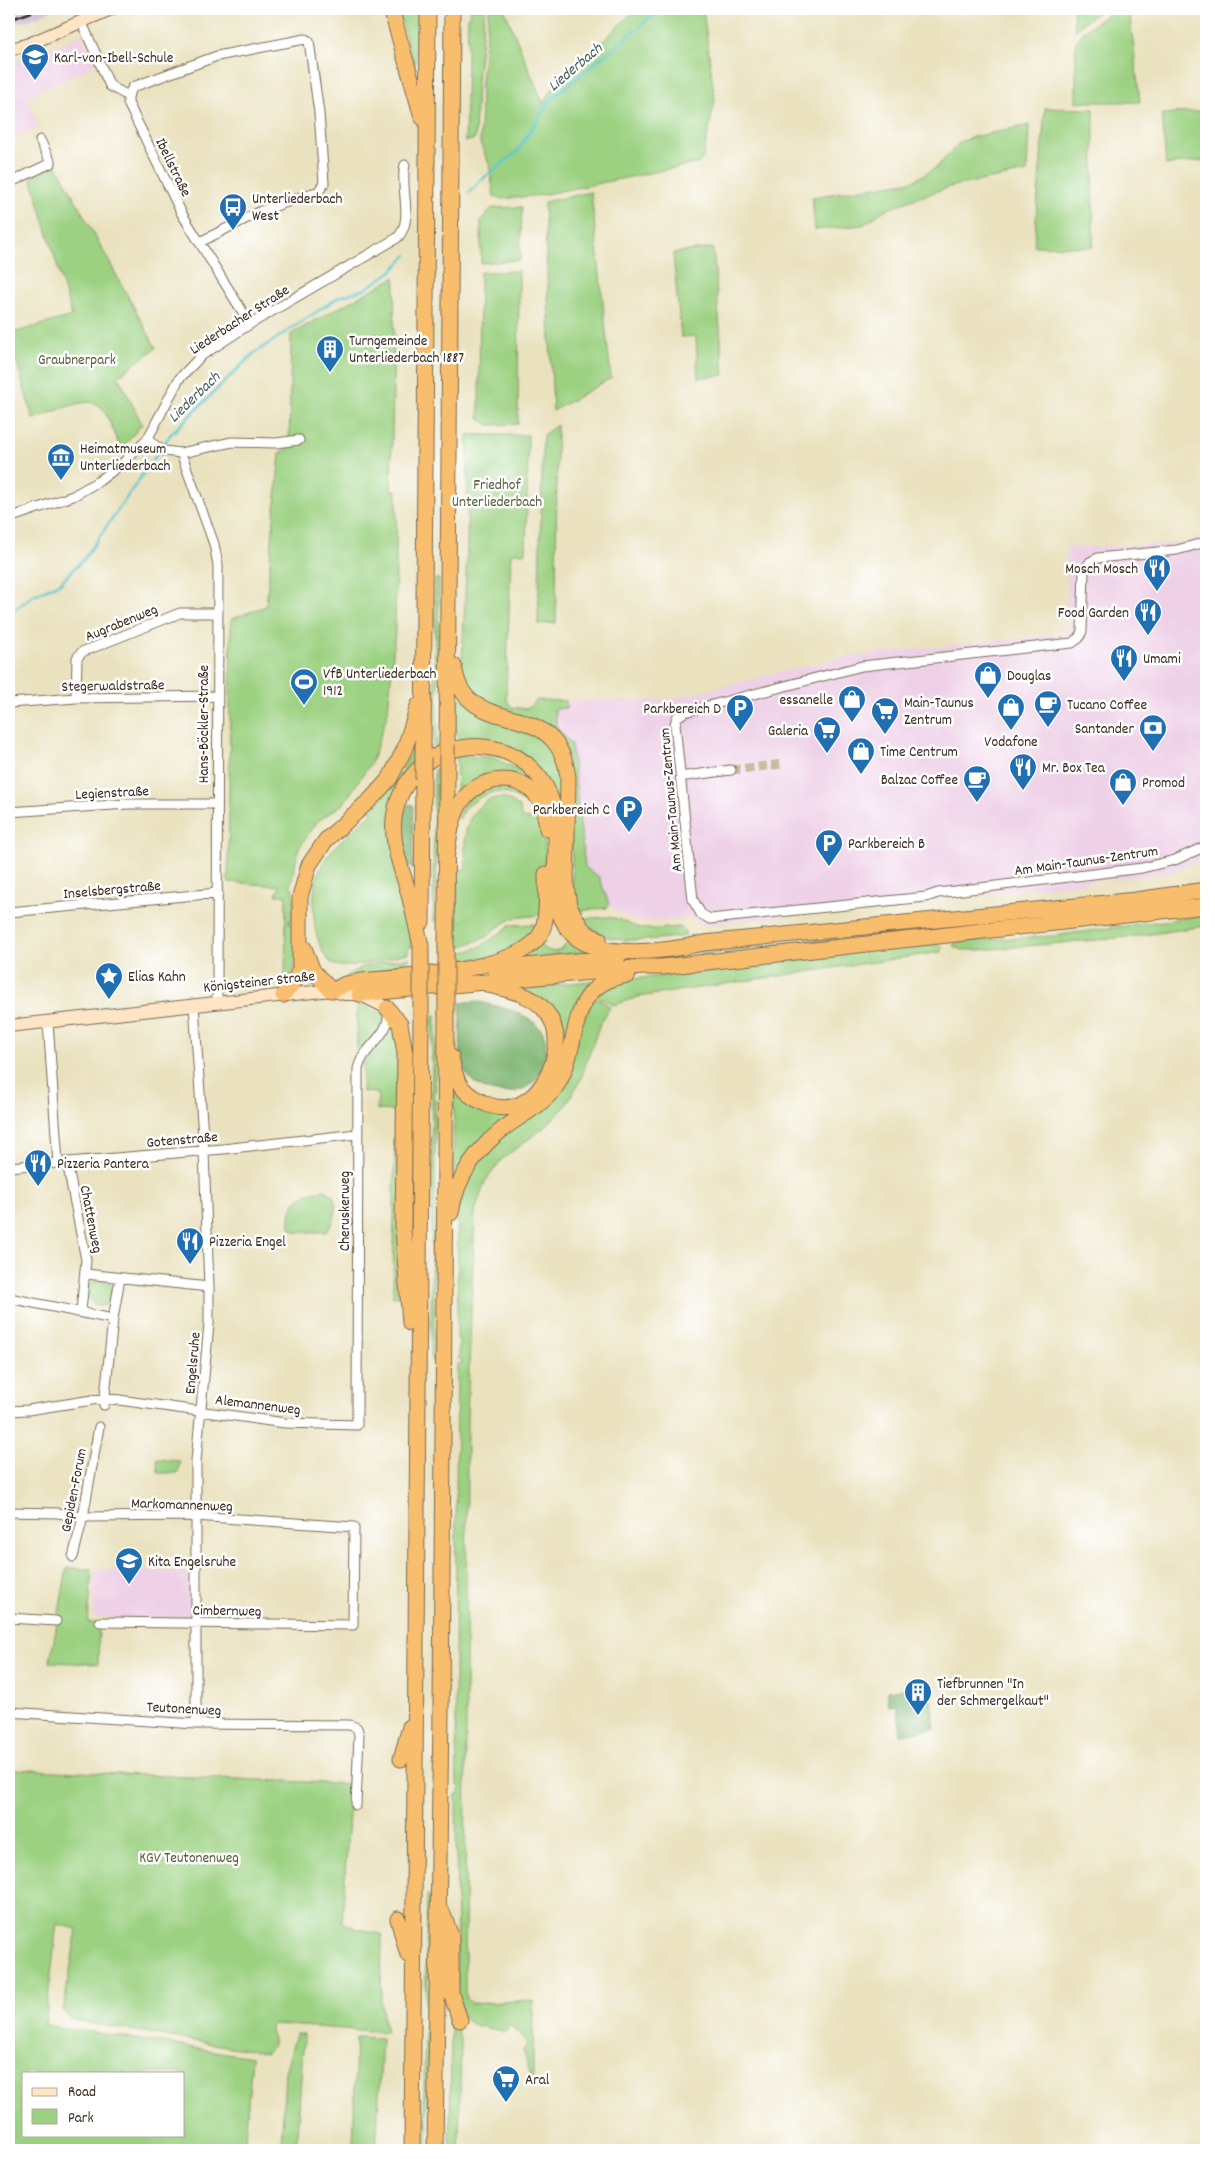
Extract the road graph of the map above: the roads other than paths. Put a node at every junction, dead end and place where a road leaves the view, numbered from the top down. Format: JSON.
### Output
{"nodes":[{"id":1,"x":111,"y":9,"type":"edge"},
{"id":2,"x":391,"y":9,"type":"edge"},
{"id":3,"x":428,"y":9,"type":"edge"},
{"id":4,"x":452,"y":9,"type":"edge"},
{"id":5,"x":462,"y":9,"type":"edge"},
{"id":6,"x":82,"y":22,"type":"junction"},
{"id":7,"x":9,"y":50,"type":"edge"},
{"id":8,"x":452,"y":59,"type":"junction"},
{"id":9,"x":128,"y":96,"type":"junction"},
{"id":10,"x":428,"y":135,"type":"junction"},
{"id":11,"x":40,"y":140,"type":"dead end"},
{"id":12,"x":405,"y":165,"type":"dead end"},
{"id":13,"x":9,"y":183,"type":"edge"},
{"id":14,"x":200,"y":242,"type":"junction"},
{"id":15,"x":250,"y":324,"type":"junction"},
{"id":16,"x":147,"y":440,"type":"junction"},
{"id":17,"x":299,"y":440,"type":"dead end"},
{"id":18,"x":180,"y":453,"type":"junction"},
{"id":19,"x":9,"y":518,"type":"edge"},
{"id":20,"x":1206,"y":542,"type":"edge"},
{"id":21,"x":448,"y":605,"type":"junction"},
{"id":22,"x":218,"y":613,"type":"junction"},
{"id":23,"x":424,"y":672,"type":"junction"},
{"id":24,"x":218,"y":696,"type":"junction"},
{"id":25,"x":76,"y":698,"type":"junction"},
{"id":26,"x":9,"y":702,"type":"edge"},
{"id":27,"x":731,"y":770,"type":"tunnel mouth"},
{"id":28,"x":686,"y":776,"type":"dead end"},
{"id":29,"x":217,"y":804,"type":"junction"},
{"id":30,"x":9,"y":812,"type":"edge"},
{"id":31,"x":1206,"y":846,"type":"edge"},
{"id":32,"x":447,"y":853,"type":"junction"},
{"id":33,"x":1206,"y":879,"type":"edge"},
{"id":34,"x":1206,"y":890,"type":"edge"},
{"id":35,"x":218,"y":892,"type":"junction"},
{"id":36,"x":1136,"y":900,"type":"junction"},
{"id":37,"x":1206,"y":906,"type":"edge"},
{"id":38,"x":9,"y":912,"type":"edge"},
{"id":39,"x":300,"y":934,"type":"junction"},
{"id":40,"x":704,"y":944,"type":"junction"},
{"id":41,"x":421,"y":946,"type":"junction"},
{"id":42,"x":658,"y":950,"type":"junction"},
{"id":43,"x":662,"y":967,"type":"junction"},
{"id":44,"x":462,"y":970,"type":"junction"},
{"id":45,"x":480,"y":983,"type":"junction"},
{"id":46,"x":332,"y":990,"type":"junction"},
{"id":47,"x":358,"y":994,"type":"junction"},
{"id":48,"x":283,"y":995,"type":"junction"},
{"id":49,"x":217,"y":1002,"type":"junction"},
{"id":50,"x":194,"y":1005,"type":"junction"},
{"id":51,"x":388,"y":1008,"type":"junction"},
{"id":52,"x":446,"y":1015,"type":"junction"},
{"id":53,"x":48,"y":1022,"type":"junction"},
{"id":54,"x":9,"y":1026,"type":"edge"},
{"id":55,"x":357,"y":1134,"type":"junction"},
{"id":56,"x":204,"y":1151,"type":"junction"},
{"id":57,"x":62,"y":1162,"type":"junction"},
{"id":58,"x":9,"y":1168,"type":"edge"},
{"id":59,"x":444,"y":1254,"type":"junction"},
{"id":60,"x":86,"y":1274,"type":"junction"},
{"id":61,"x":120,"y":1278,"type":"junction"},
{"id":62,"x":209,"y":1287,"type":"junction"},
{"id":63,"x":9,"y":1298,"type":"edge"},
{"id":64,"x":80,"y":1311,"type":"junction"},
{"id":65,"x":113,"y":1318,"type":"junction"},
{"id":66,"x":418,"y":1387,"type":"junction"},
{"id":67,"x":104,"y":1402,"type":"junction"},
{"id":68,"x":9,"y":1411,"type":"edge"},
{"id":69,"x":201,"y":1411,"type":"junction"},
{"id":70,"x":356,"y":1425,"type":"joint"},
{"id":71,"x":99,"y":1427,"type":"dead end"},
{"id":72,"x":9,"y":1512,"type":"edge"},
{"id":73,"x":195,"y":1516,"type":"junction"},
{"id":74,"x":83,"y":1517,"type":"junction"},
{"id":75,"x":73,"y":1558,"type":"dead end"},
{"id":76,"x":9,"y":1618,"type":"edge"},
{"id":77,"x":56,"y":1621,"type":"dead end"},
{"id":78,"x":100,"y":1622,"type":"dead end"},
{"id":79,"x":196,"y":1623,"type":"junction"},
{"id":80,"x":353,"y":1625,"type":"joint"},
{"id":81,"x":416,"y":1709,"type":"junction"},
{"id":82,"x":9,"y":1712,"type":"edge"},
{"id":83,"x":196,"y":1724,"type":"junction"},
{"id":84,"x":401,"y":1759,"type":"dead end"},
{"id":85,"x":356,"y":1805,"type":"dead end"},
{"id":86,"x":439,"y":1904,"type":"junction"},
{"id":87,"x":398,"y":1919,"type":"dead end"},
{"id":88,"x":413,"y":1971,"type":"junction"},
{"id":89,"x":460,"y":2020,"type":"dead end"},
{"id":90,"x":412,"y":2150,"type":"edge"},
{"id":91,"x":434,"y":2150,"type":"edge"}],
"edges":[{"from":1,"to":6,"type":"main road"},
{"from":2,"to":10,"type":"highway"},
{"from":3,"to":10,"type":"highway"},
{"from":4,"to":8,"type":"highway"},
{"from":5,"to":8,"type":"highway"},
{"from":6,"to":7,"type":"main road"},
{"from":6,"to":9,"type":"street"},
{"from":8,"to":21,"type":"highway"},
{"from":9,"to":14,"type":"street","name":"Ibellstraße"},
{"from":9,"to":14,"type":"street"},
{"from":10,"to":23,"type":"highway"},
{"from":11,"to":13,"type":"street"},
{"from":12,"to":15,"type":"street","name":"Liederbacher Straße"},
{"from":14,"to":15,"type":"street","name":"Ibellstraße"},
{"from":15,"to":16,"type":"street","name":"Liederbacher Straße"},
{"from":16,"to":18,"type":"street"},
{"from":16,"to":19,"type":"street","name":"Liederbacher Straße"},
{"from":17,"to":18,"type":"street"},
{"from":18,"to":22,"type":"street","name":"Hans-Böckler-Straße"},
{"from":20,"to":31,"type":"street","name":"Am Main-Taunus-Zentrum"},
{"from":21,"to":32,"type":"highway","bridge":true},
{"from":21,"to":40,"type":"highway"},
{"from":22,"to":24,"type":"street","name":"Hans-Böckler-Straße"},
{"from":22,"to":25,"type":"street","name":"Augrabenweg"},
{"from":23,"to":39,"type":"highway"},
{"from":23,"to":41,"type":"highway","bridge":true},
{"from":24,"to":25,"type":"street","name":"Stegerwaldstraße"},
{"from":24,"to":29,"type":"street","name":"Hans-Böckler-Straße"},
{"from":25,"to":26,"type":"street","name":"Stegerwaldstraße"},
{"from":27,"to":28,"type":"street"},
{"from":29,"to":30,"type":"street","name":"Legienstraße"},
{"from":29,"to":35,"type":"street","name":"Hans-Böckler-Straße"},
{"from":32,"to":44,"type":"highway"},
{"from":32,"to":52,"type":"highway","bridge":true},
{"from":33,"to":36,"type":"highway"},
{"from":34,"to":36,"type":"highway"},
{"from":35,"to":38,"type":"street","name":"Inselsbergstraße"},
{"from":35,"to":49,"type":"street","name":"Hans-Böckler-Straße"},
{"from":36,"to":40,"type":"highway"},
{"from":37,"to":43,"type":"highway"},
{"from":39,"to":46,"type":"highway"},
{"from":39,"to":48,"type":"highway"},
{"from":40,"to":42,"type":"highway"},
{"from":41,"to":42,"type":"highway"},
{"from":41,"to":66,"type":"highway","bridge":true},
{"from":42,"to":44,"type":"highway"},
{"from":43,"to":45,"type":"highway"},
{"from":43,"to":59,"type":"highway"},
{"from":44,"to":46,"type":"highway"},
{"from":45,"to":47,"type":"highway"},
{"from":45,"to":52,"type":"highway"},
{"from":46,"to":47,"type":"main road","name":"Königsteiner Straße"},
{"from":46,"to":48,"type":"main road","name":"Königsteiner Straße"},
{"from":47,"to":51,"type":"main road","name":"Königsteiner Straße"},
{"from":48,"to":49,"type":"main road","name":"Königsteiner Straße"},
{"from":49,"to":50,"type":"main road","name":"Königsteiner Straße"},
{"from":50,"to":53,"type":"main road","name":"Königsteiner Straße"},
{"from":50,"to":56,"type":"street","name":"Engelsruhe"},
{"from":51,"to":55,"type":"street","name":"Cheruskerweg"},
{"from":51,"to":66,"type":"highway"},
{"from":52,"to":59,"type":"highway"},
{"from":53,"to":54,"type":"main road","name":"Königsteiner Straße"},
{"from":53,"to":57,"type":"street","name":"Chattenweg"},
{"from":55,"to":56,"type":"street","name":"Gotenstraße"},
{"from":55,"to":70,"type":"street","name":"Cheruskerweg"},
{"from":56,"to":57,"type":"street","name":"Gotenstraße"},
{"from":56,"to":62,"type":"street","name":"Engelsruhe"},
{"from":57,"to":58,"type":"street","name":"Gotenstraße"},
{"from":57,"to":60,"type":"street","name":"Chattenweg"},
{"from":59,"to":86,"type":"highway"},
{"from":60,"to":61,"type":"street"},
{"from":60,"to":64,"type":"street","name":"Chattenweg"},
{"from":61,"to":62,"type":"street"},
{"from":61,"to":65,"type":"street"},
{"from":62,"to":69,"type":"street","name":"Engelsruhe"},
{"from":63,"to":64,"type":"street"},
{"from":64,"to":65,"type":"street"},
{"from":65,"to":67,"type":"street"},
{"from":66,"to":81,"type":"highway"},
{"from":67,"to":68,"type":"street","name":"Alemannenweg"},
{"from":67,"to":69,"type":"street","name":"Alemannenweg"},
{"from":69,"to":70,"type":"street","name":"Alemannenweg"},
{"from":69,"to":73,"type":"street","name":"Engelsruhe"},
{"from":71,"to":74,"type":"street","name":"Gepiden-Forum"},
{"from":72,"to":74,"type":"street","name":"Markomannenweg"},
{"from":73,"to":74,"type":"street","name":"Markomannenweg"},
{"from":73,"to":79,"type":"street","name":"Engelsruhe"},
{"from":73,"to":80,"type":"street","name":"Markomannenweg"},
{"from":74,"to":75,"type":"street","name":"Gepiden-Forum"},
{"from":76,"to":77,"type":"street"},
{"from":78,"to":79,"type":"street","name":"Cimbernweg"},
{"from":79,"to":80,"type":"street","name":"Cimbernweg"},
{"from":79,"to":83,"type":"street","name":"Engelsruhe"},
{"from":81,"to":84,"type":"highway"},
{"from":81,"to":88,"type":"highway"},
{"from":82,"to":83,"type":"street","name":"Teutonenweg"},
{"from":83,"to":85,"type":"street","name":"Teutonenweg"},
{"from":86,"to":89,"type":"highway"},
{"from":86,"to":91,"type":"highway"},
{"from":87,"to":88,"type":"highway"},
{"from":88,"to":90,"type":"highway"}]}
